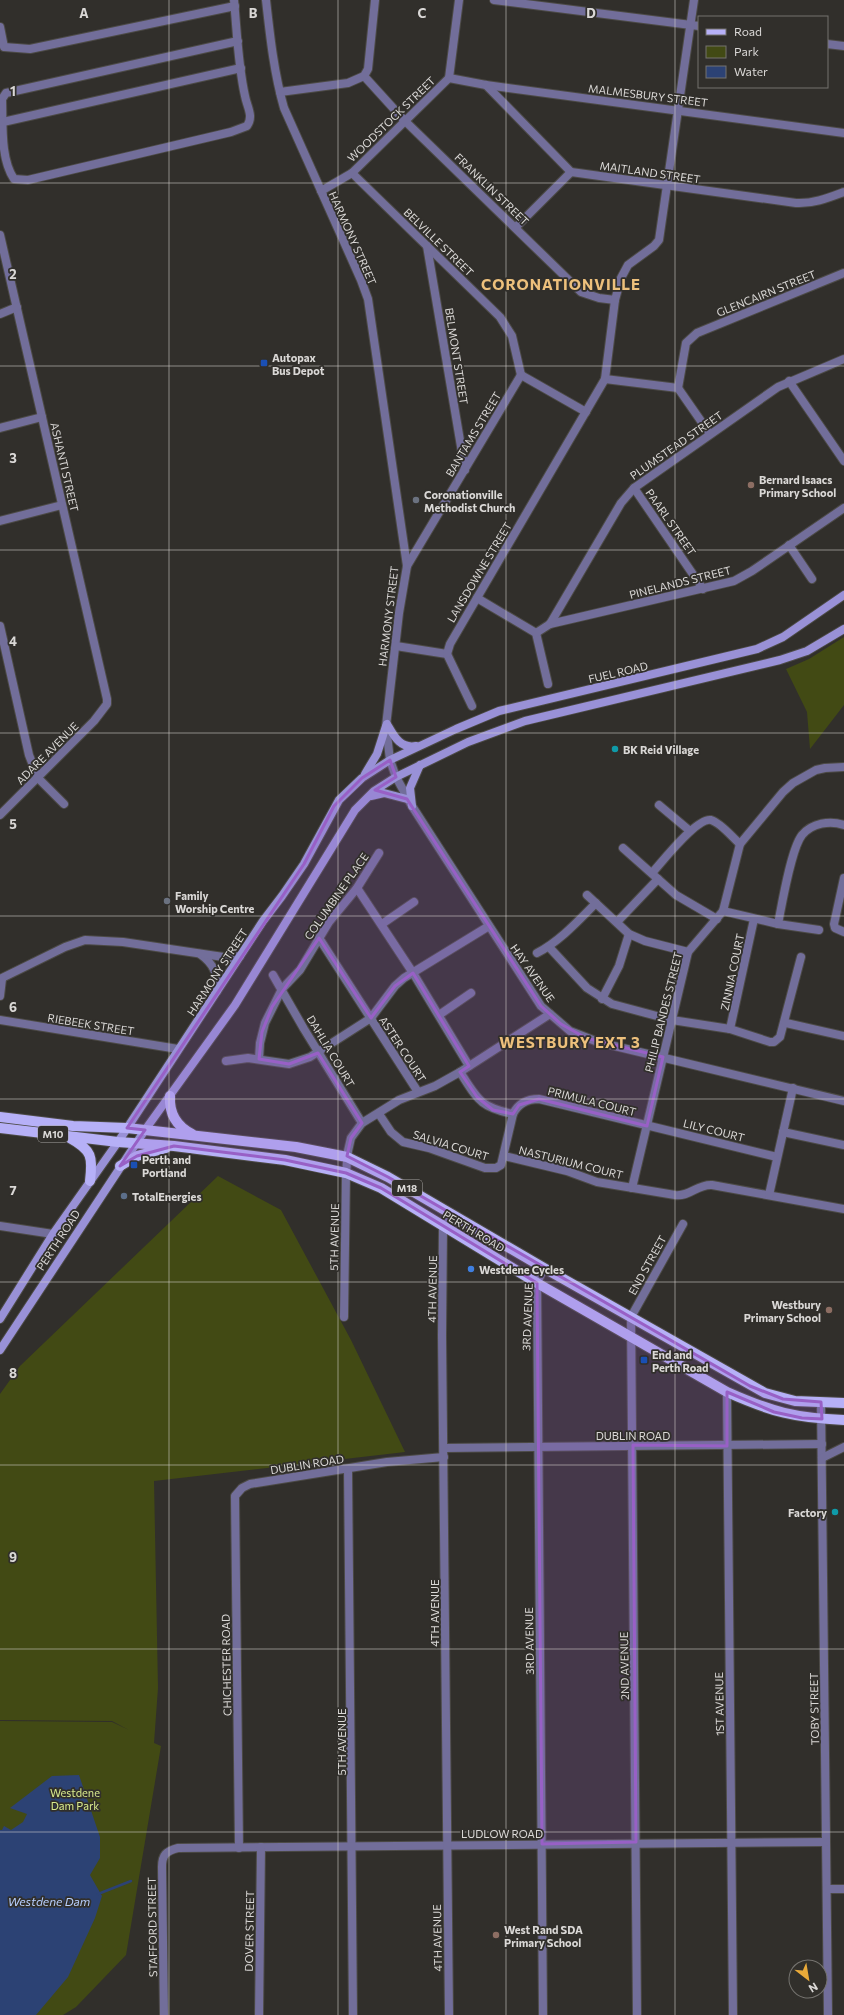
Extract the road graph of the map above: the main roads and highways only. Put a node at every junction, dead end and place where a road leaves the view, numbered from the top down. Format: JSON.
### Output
{"nodes":[{"id":1,"x":844,"y":595,"type":"edge"},
{"id":2,"x":844,"y":630,"type":"edge"},
{"id":3,"x":420,"y":746,"type":"junction"},
{"id":4,"x":390,"y":760,"type":"joint"},
{"id":5,"x":421,"y":764,"type":"junction"},
{"id":6,"x":362,"y":778,"type":"junction"},
{"id":7,"x":365,"y":799,"type":"junction"},
{"id":8,"x":170,"y":1096,"type":"junction"},
{"id":9,"x":0,"y":1117,"type":"edge"},
{"id":10,"x":0,"y":1128,"type":"edge"},
{"id":11,"x":127,"y":1128,"type":"junction"},
{"id":12,"x":145,"y":1130,"type":"junction"},
{"id":13,"x":67,"y":1136,"type":"junction"},
{"id":14,"x":195,"y":1136,"type":"junction"},
{"id":15,"x":118,"y":1142,"type":"junction"},
{"id":16,"x":136,"y":1143,"type":"junction"},
{"id":17,"x":174,"y":1146,"type":"junction"},
{"id":18,"x":120,"y":1166,"type":"junction"},
{"id":19,"x":90,"y":1182,"type":"junction"},
{"id":20,"x":0,"y":1319,"type":"edge"},
{"id":21,"x":0,"y":1350,"type":"edge"},
{"id":22,"x":844,"y":1403,"type":"edge"},
{"id":23,"x":844,"y":1420,"type":"edge"}],
"edges":[{"from":1,"to":3,"type":"main road","name":"FUEL ROAD"},
{"from":2,"to":5,"type":"main road"},
{"from":3,"to":4,"type":"main road","name":"FUEL ROAD"},
{"from":3,"to":6,"type":"main road"},
{"from":4,"to":6,"type":"main road","name":"HARMONY STREET"},
{"from":5,"to":7,"type":"main road"},
{"from":5,"to":7,"type":"main road"},
{"from":6,"to":11,"type":"main road","name":"HARMONY STREET"},
{"from":7,"to":8,"type":"main road"},
{"from":8,"to":12,"type":"main road"},
{"from":8,"to":14,"type":"main road"},
{"from":9,"to":11,"type":"main road","number":"M10"},
{"from":10,"to":13,"type":"main road","number":"M10"},
{"from":11,"to":12,"type":"main road","name":"PERTH ROAD","number":"M18"},
{"from":11,"to":15,"type":"main road","name":"HARMONY STREET"},
{"from":12,"to":14,"type":"main road","name":"PERTH ROAD","number":"M18"},
{"from":12,"to":16,"type":"main road","name":"PERTH ROAD"},
{"from":13,"to":15,"type":"main road","number":"M10"},
{"from":13,"to":19,"type":"main road"},
{"from":14,"to":22,"type":"main road","name":"PERTH ROAD","number":"M18"},
{"from":15,"to":16,"type":"main road","name":"PERTH ROAD","number":"M18"},
{"from":15,"to":19,"type":"main road","name":"PERTH ROAD"},
{"from":16,"to":17,"type":"main road","name":"PERTH ROAD","number":"M18"},
{"from":16,"to":18,"type":"main road","name":"PERTH ROAD"},
{"from":17,"to":18,"type":"main road"},
{"from":17,"to":23,"type":"main road","name":"PERTH ROAD","number":"M18"},
{"from":18,"to":21,"type":"main road","name":"PERTH ROAD"},
{"from":19,"to":20,"type":"main road","name":"PERTH ROAD"}]}
